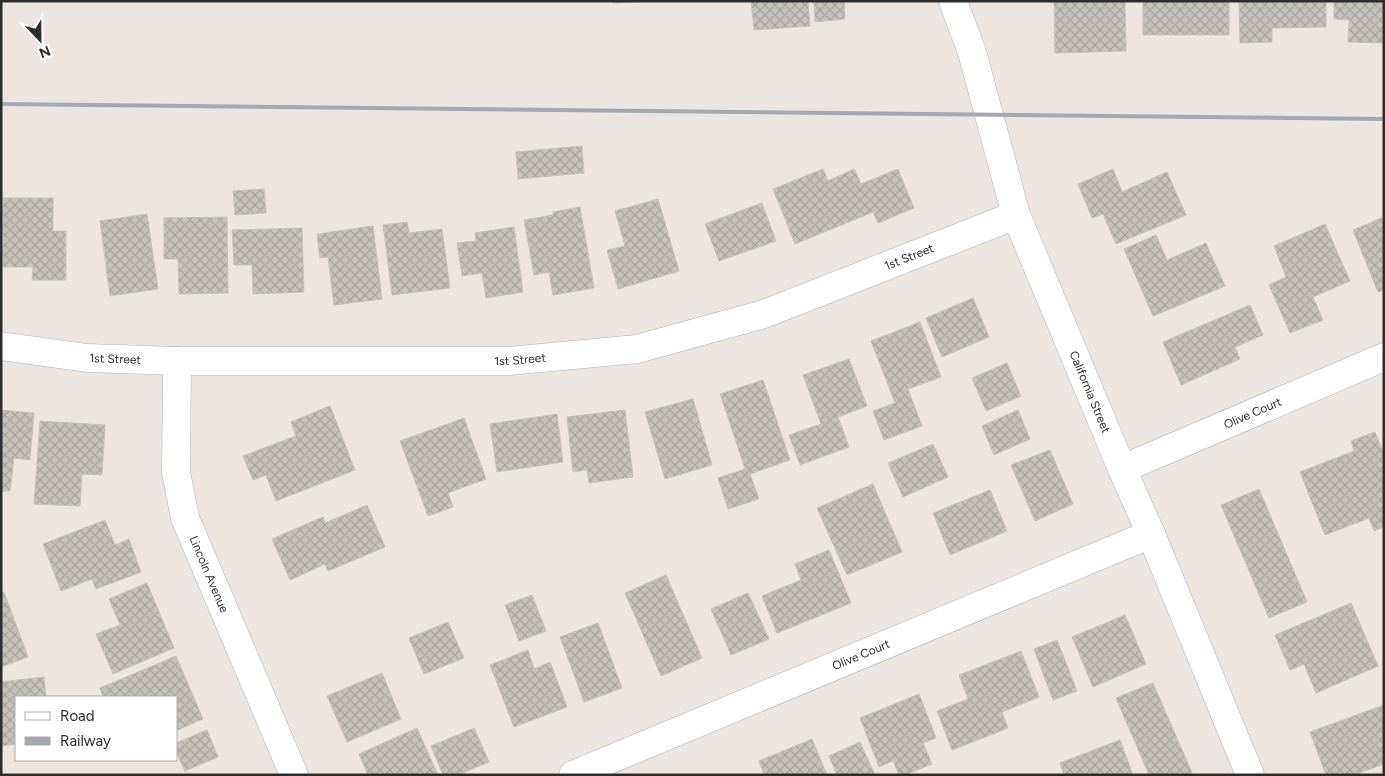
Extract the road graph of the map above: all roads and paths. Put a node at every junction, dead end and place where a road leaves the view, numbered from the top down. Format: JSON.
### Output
{"nodes":[{"id":1,"x":953,"y":1,"type":"edge"},
{"id":2,"x":1016,"y":215,"type":"junction"},
{"id":3,"x":1,"y":346,"type":"edge"},
{"id":4,"x":1384,"y":357,"type":"edge"},
{"id":5,"x":177,"y":361,"type":"junction"},
{"id":6,"x":1122,"y":469,"type":"junction"},
{"id":7,"x":1151,"y":534,"type":"junction"},
{"id":8,"x":294,"y":775,"type":"edge"},
{"id":9,"x":573,"y":775,"type":"edge"},
{"id":10,"x":1250,"y":775,"type":"edge"}],
"edges":[{"from":1,"to":2,"type":"street","name":"California Street"},
{"from":2,"to":5,"type":"street","name":"1st Street"},
{"from":2,"to":6,"type":"street","name":"California Street"},
{"from":3,"to":5,"type":"street","name":"1st Street"},
{"from":4,"to":6,"type":"street","name":"Olive Court"},
{"from":5,"to":8,"type":"street","name":"Lincoln Avenue"},
{"from":6,"to":7,"type":"street","name":"California Street"},
{"from":7,"to":9,"type":"street","name":"Olive Court"},
{"from":7,"to":10,"type":"street","name":"California Street"}]}
